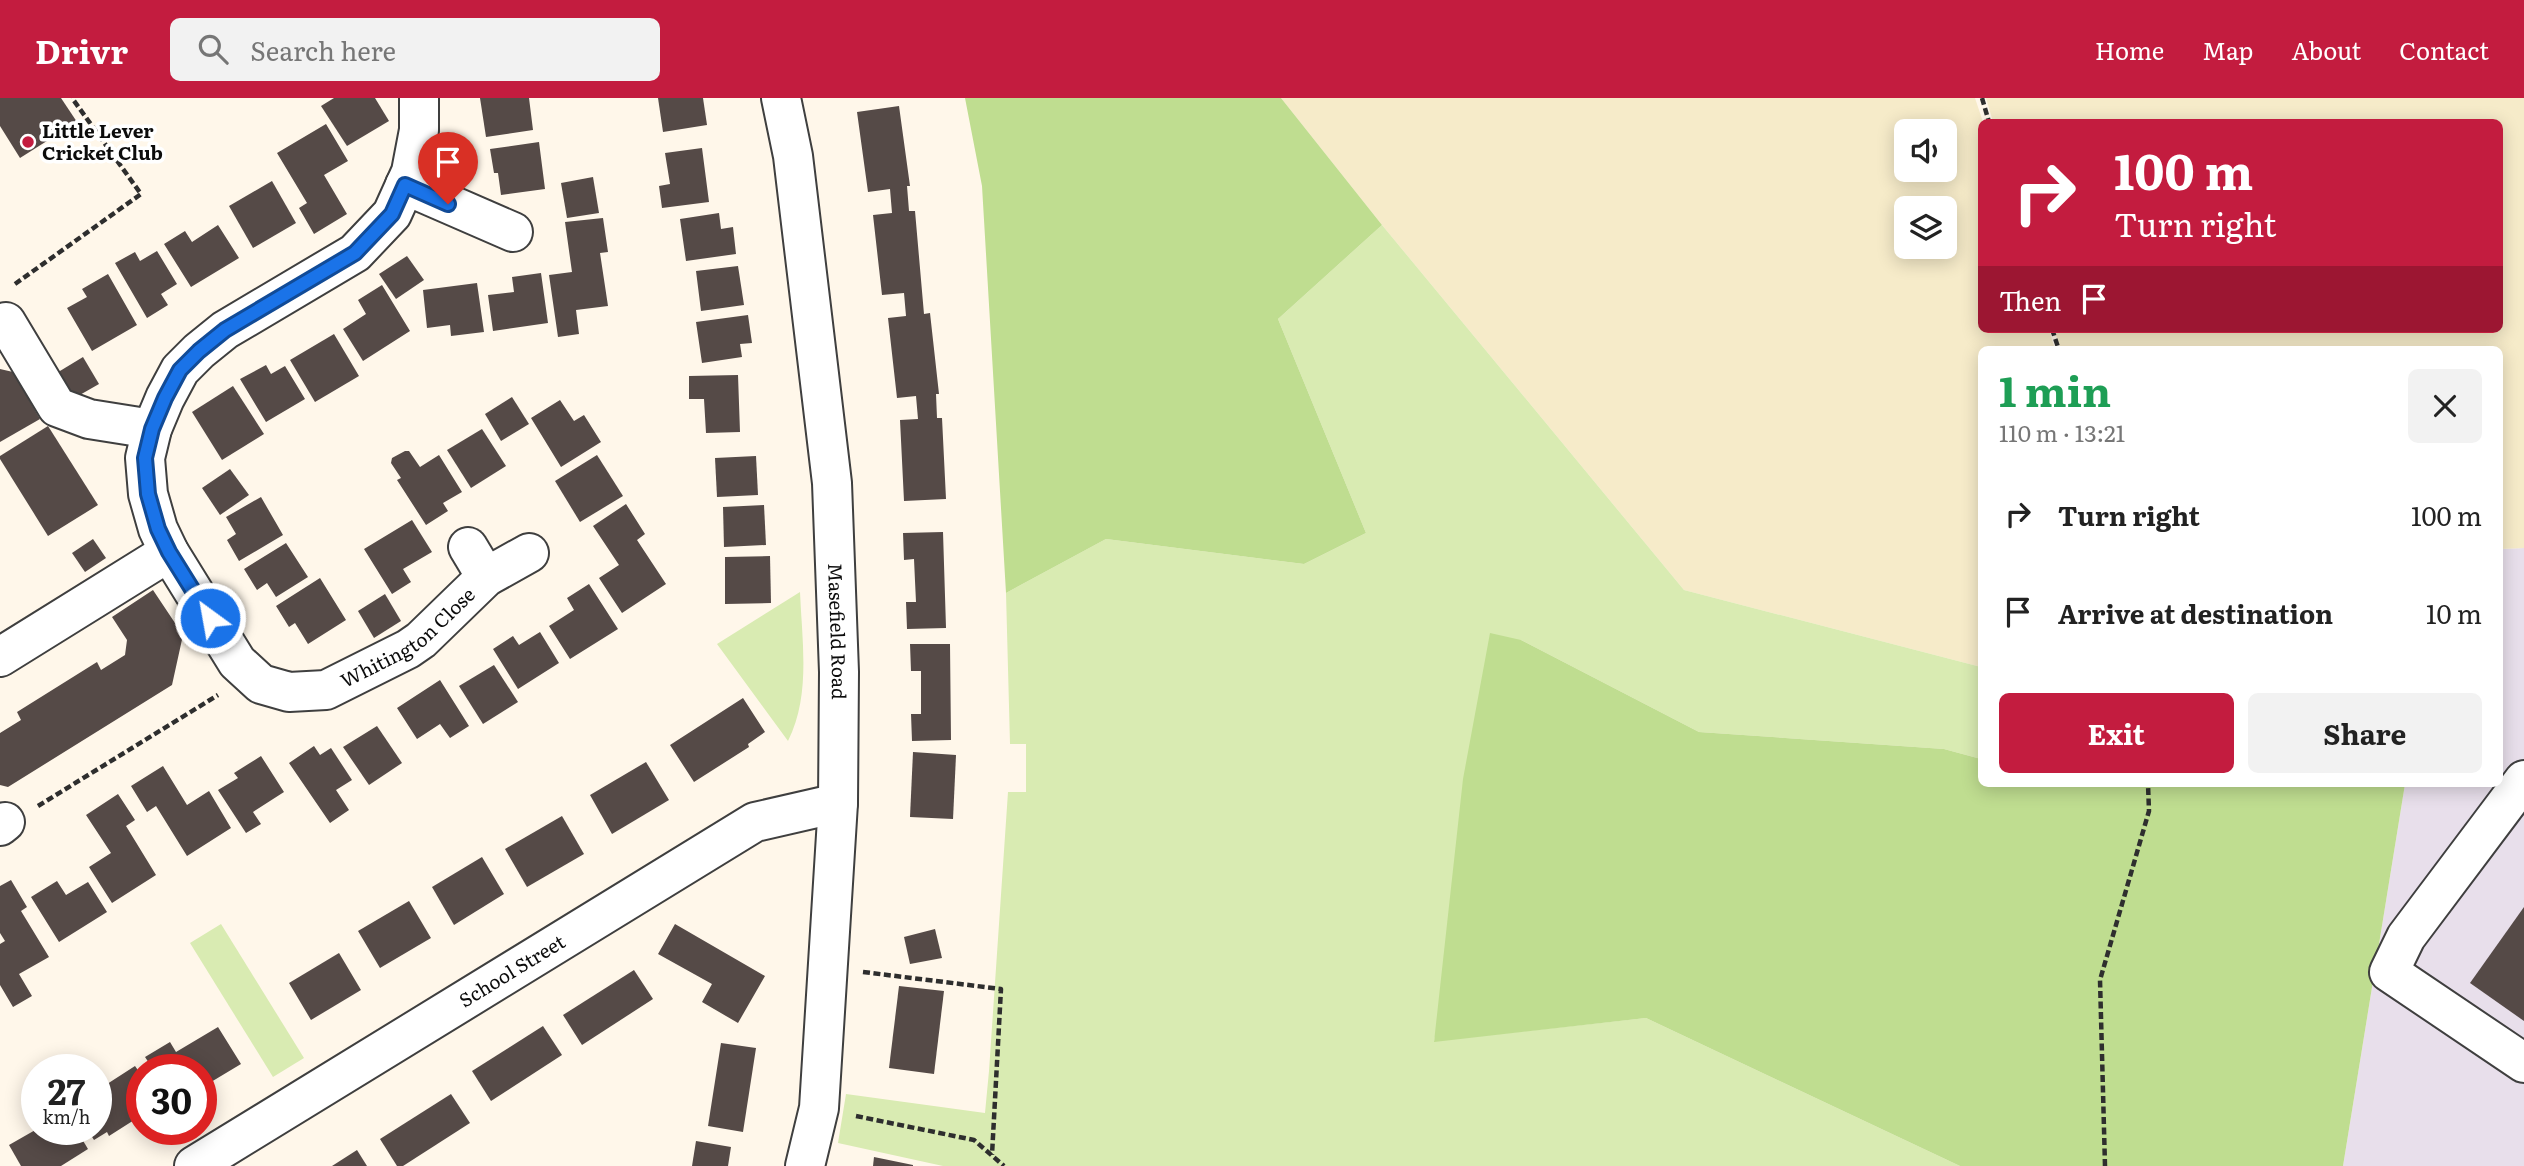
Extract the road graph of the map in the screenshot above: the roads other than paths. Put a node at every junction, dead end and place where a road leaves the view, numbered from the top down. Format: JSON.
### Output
{"nodes":[{"id":1,"x":419,"y":98,"type":"edge"},
{"id":2,"x":781,"y":98,"type":"edge"},
{"id":3,"x":405,"y":185,"type":"junction"},
{"id":4,"x":513,"y":232,"type":"dead end"},
{"id":5,"x":8,"y":305,"type":"road end"},
{"id":6,"x":152,"y":429,"type":"junction"},
{"id":7,"x":169,"y":552,"type":"junction"},
{"id":8,"x":529,"y":553,"type":"dead end"},
{"id":9,"x":0,"y":657,"type":"edge"},
{"id":10,"x":2524,"y":780,"type":"edge"},
{"id":11,"x":838,"y":803,"type":"junction"},
{"id":12,"x":2524,"y":1063,"type":"edge"},
{"id":13,"x":194,"y":1166,"type":"edge"},
{"id":14,"x":805,"y":1166,"type":"edge"}],
"edges":[{"from":1,"to":3,"type":"street","name":"Whitington Close"},
{"from":2,"to":11,"type":"street","name":"Masefield Road"},
{"from":3,"to":4,"type":"street"},
{"from":3,"to":6,"type":"street","name":"Whitington Close"},
{"from":5,"to":6,"type":"street"},
{"from":6,"to":7,"type":"street","name":"Whitington Close"},
{"from":7,"to":8,"type":"street","name":"Whitington Close"},
{"from":7,"to":9,"type":"street"},
{"from":10,"to":12,"type":"street"},
{"from":11,"to":13,"type":"street","name":"School Street"},
{"from":11,"to":14,"type":"street","name":"Masefield Road"}]}
